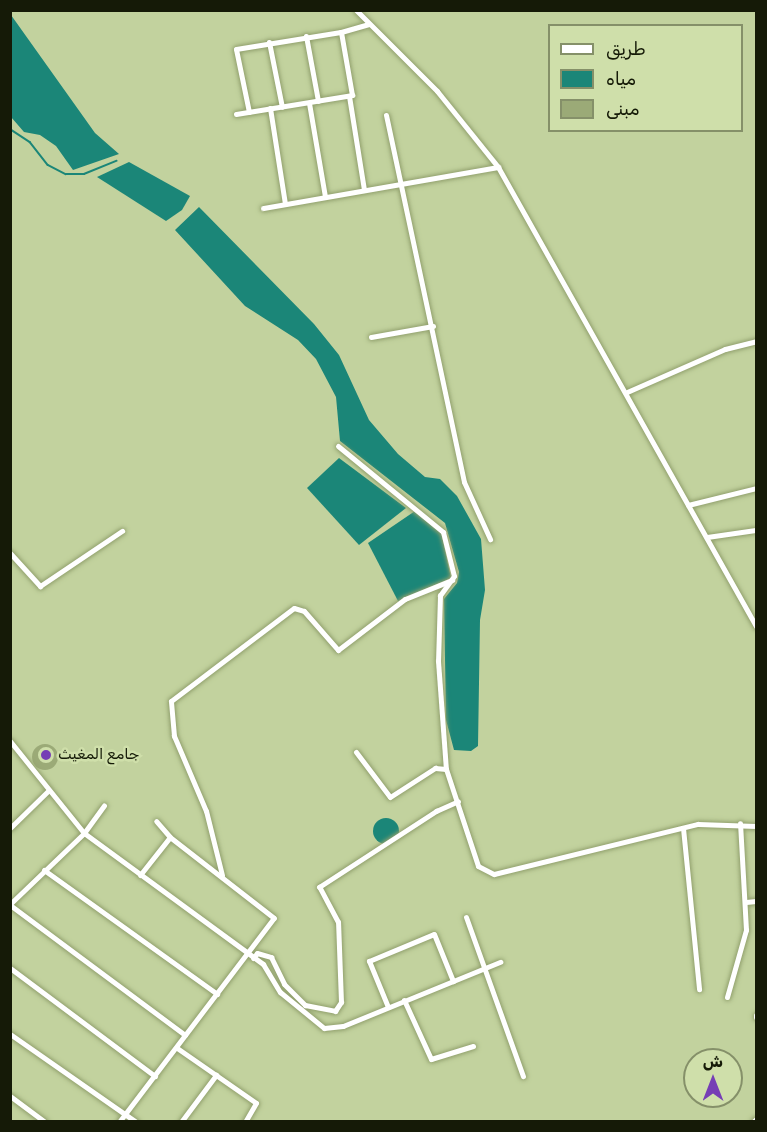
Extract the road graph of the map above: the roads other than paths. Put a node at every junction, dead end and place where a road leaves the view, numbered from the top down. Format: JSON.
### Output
{"nodes":[{"id":1,"x":356,"y":10,"type":"edge"},
{"id":2,"x":369,"y":24,"type":"junction"},
{"id":3,"x":342,"y":32,"type":"junction"},
{"id":4,"x":306,"y":36,"type":"junction"},
{"id":5,"x":269,"y":42,"type":"junction"},
{"id":6,"x":349,"y":96,"type":"junction"},
{"id":7,"x":318,"y":101,"type":"junction"},
{"id":8,"x":309,"y":103,"type":"junction"},
{"id":9,"x":282,"y":107,"type":"junction"},
{"id":10,"x":270,"y":108,"type":"junction"},
{"id":11,"x":249,"y":112,"type":"junction"},
{"id":12,"x":236,"y":114,"type":"dead end"},
{"id":13,"x":386,"y":115,"type":"dead end"},
{"id":14,"x":498,"y":167,"type":"junction"},
{"id":15,"x":403,"y":183,"type":"junction"},
{"id":16,"x":364,"y":190,"type":"junction"},
{"id":17,"x":325,"y":197,"type":"junction"},
{"id":18,"x":285,"y":204,"type":"junction"},
{"id":19,"x":263,"y":208,"type":"dead end"},
{"id":20,"x":433,"y":326,"type":"junction"},
{"id":21,"x":371,"y":337,"type":"dead end"},
{"id":22,"x":756,"y":341,"type":"edge"},
{"id":23,"x":627,"y":392,"type":"junction"},
{"id":24,"x":338,"y":446,"type":"dead end"},
{"id":25,"x":756,"y":488,"type":"edge"},
{"id":26,"x":688,"y":505,"type":"junction"},
{"id":27,"x":756,"y":530,"type":"edge"},
{"id":28,"x":122,"y":531,"type":"dead end"},
{"id":29,"x":708,"y":537,"type":"junction"},
{"id":30,"x":490,"y":539,"type":"dead end"},
{"id":31,"x":10,"y":553,"type":"edge"},
{"id":32,"x":452,"y":580,"type":"junction"},
{"id":33,"x":756,"y":626,"type":"edge"},
{"id":34,"x":10,"y":741,"type":"edge"},
{"id":35,"x":16,"y":748,"type":"junction"},
{"id":36,"x":356,"y":752,"type":"dead end"},
{"id":37,"x":10,"y":753,"type":"edge"},
{"id":38,"x":446,"y":769,"type":"junction"},
{"id":39,"x":49,"y":790,"type":"junction"},
{"id":40,"x":458,"y":801,"type":"junction"},
{"id":41,"x":104,"y":805,"type":"dead end"},
{"id":42,"x":156,"y":821,"type":"dead end"},
{"id":43,"x":740,"y":823,"type":"junction"},
{"id":44,"x":756,"y":826,"type":"edge"},
{"id":45,"x":10,"y":828,"type":"edge"},
{"id":46,"x":683,"y":828,"type":"junction"},
{"id":47,"x":84,"y":833,"type":"junction"},
{"id":48,"x":170,"y":837,"type":"junction"},
{"id":49,"x":44,"y":870,"type":"junction"},
{"id":50,"x":222,"y":875,"type":"junction"},
{"id":51,"x":140,"y":876,"type":"junction"},
{"id":52,"x":756,"y":901,"type":"edge"},
{"id":53,"x":746,"y":902,"type":"junction"},
{"id":54,"x":10,"y":904,"type":"edge"},
{"id":55,"x":466,"y":917,"type":"dead end"},
{"id":56,"x":251,"y":956,"type":"junction"},
{"id":57,"x":500,"y":962,"type":"dead end"},
{"id":58,"x":10,"y":968,"type":"edge"},
{"id":59,"x":484,"y":969,"type":"junction"},
{"id":60,"x":453,"y":981,"type":"junction"},
{"id":61,"x":699,"y":988,"type":"dead end"},
{"id":62,"x":217,"y":994,"type":"junction"},
{"id":63,"x":727,"y":997,"type":"dead end"},
{"id":64,"x":404,"y":1000,"type":"junction"},
{"id":65,"x":388,"y":1007,"type":"junction"},
{"id":66,"x":10,"y":1034,"type":"edge"},
{"id":67,"x":185,"y":1035,"type":"junction"},
{"id":68,"x":473,"y":1046,"type":"dead end"},
{"id":69,"x":177,"y":1048,"type":"junction"},
{"id":70,"x":216,"y":1075,"type":"junction"},
{"id":71,"x":155,"y":1076,"type":"junction"},
{"id":72,"x":523,"y":1076,"type":"dead end"},
{"id":73,"x":10,"y":1096,"type":"edge"},
{"id":74,"x":125,"y":1113,"type":"junction"},
{"id":75,"x":45,"y":1122,"type":"edge"},
{"id":76,"x":119,"y":1122,"type":"edge"},
{"id":77,"x":136,"y":1122,"type":"edge"},
{"id":78,"x":181,"y":1122,"type":"edge"},
{"id":79,"x":244,"y":1122,"type":"edge"}],
"edges":[{"from":1,"to":2,"type":"street"},
{"from":2,"to":3,"type":"street"},
{"from":2,"to":14,"type":"street"},
{"from":3,"to":4,"type":"street"},
{"from":3,"to":6,"type":"street"},
{"from":4,"to":5,"type":"street"},
{"from":4,"to":7,"type":"street"},
{"from":5,"to":9,"type":"street"},
{"from":5,"to":11,"type":"street"},
{"from":6,"to":7,"type":"street"},
{"from":6,"to":16,"type":"street"},
{"from":7,"to":8,"type":"street"},
{"from":8,"to":9,"type":"street"},
{"from":8,"to":17,"type":"street"},
{"from":9,"to":10,"type":"street"},
{"from":10,"to":11,"type":"street"},
{"from":10,"to":18,"type":"street"},
{"from":11,"to":12,"type":"street"},
{"from":13,"to":15,"type":"street"},
{"from":14,"to":15,"type":"street"},
{"from":14,"to":23,"type":"street"},
{"from":15,"to":16,"type":"street"},
{"from":15,"to":20,"type":"street"},
{"from":16,"to":17,"type":"street"},
{"from":17,"to":18,"type":"street"},
{"from":18,"to":19,"type":"street"},
{"from":20,"to":21,"type":"street"},
{"from":20,"to":30,"type":"street"},
{"from":22,"to":23,"type":"street"},
{"from":23,"to":26,"type":"street"},
{"from":24,"to":32,"type":"street"},
{"from":25,"to":26,"type":"street"},
{"from":26,"to":29,"type":"street"},
{"from":27,"to":29,"type":"street"},
{"from":28,"to":31,"type":"street"},
{"from":29,"to":33,"type":"street"},
{"from":32,"to":38,"type":"street"},
{"from":32,"to":50,"type":"street"},
{"from":34,"to":35,"type":"street"},
{"from":35,"to":37,"type":"street"},
{"from":35,"to":39,"type":"street"},
{"from":36,"to":38,"type":"street"},
{"from":38,"to":40,"type":"street"},
{"from":39,"to":45,"type":"street"},
{"from":39,"to":47,"type":"street"},
{"from":40,"to":46,"type":"street"},
{"from":40,"to":56,"type":"street"},
{"from":41,"to":47,"type":"street"},
{"from":42,"to":48,"type":"street"},
{"from":43,"to":44,"type":"street"},
{"from":43,"to":46,"type":"street"},
{"from":43,"to":53,"type":"street"},
{"from":46,"to":61,"type":"street"},
{"from":47,"to":49,"type":"street"},
{"from":47,"to":51,"type":"street"},
{"from":48,"to":50,"type":"street"},
{"from":48,"to":51,"type":"street"},
{"from":49,"to":54,"type":"street"},
{"from":49,"to":62,"type":"street"},
{"from":50,"to":56,"type":"street"},
{"from":51,"to":56,"type":"street"},
{"from":52,"to":53,"type":"street"},
{"from":53,"to":63,"type":"street"},
{"from":54,"to":67,"type":"street"},
{"from":55,"to":59,"type":"street"},
{"from":56,"to":62,"type":"street"},
{"from":56,"to":65,"type":"street"},
{"from":57,"to":59,"type":"street"},
{"from":58,"to":71,"type":"street"},
{"from":59,"to":60,"type":"street"},
{"from":59,"to":72,"type":"street"},
{"from":60,"to":64,"type":"street"},
{"from":60,"to":65,"type":"street"},
{"from":62,"to":67,"type":"street"},
{"from":64,"to":65,"type":"street"},
{"from":64,"to":68,"type":"street"},
{"from":66,"to":74,"type":"street"},
{"from":67,"to":69,"type":"street"},
{"from":69,"to":70,"type":"street"},
{"from":69,"to":71,"type":"street"},
{"from":70,"to":78,"type":"street"},
{"from":70,"to":79,"type":"street"},
{"from":71,"to":74,"type":"street"},
{"from":73,"to":75,"type":"street"},
{"from":74,"to":76,"type":"street"},
{"from":74,"to":77,"type":"street"}]}
